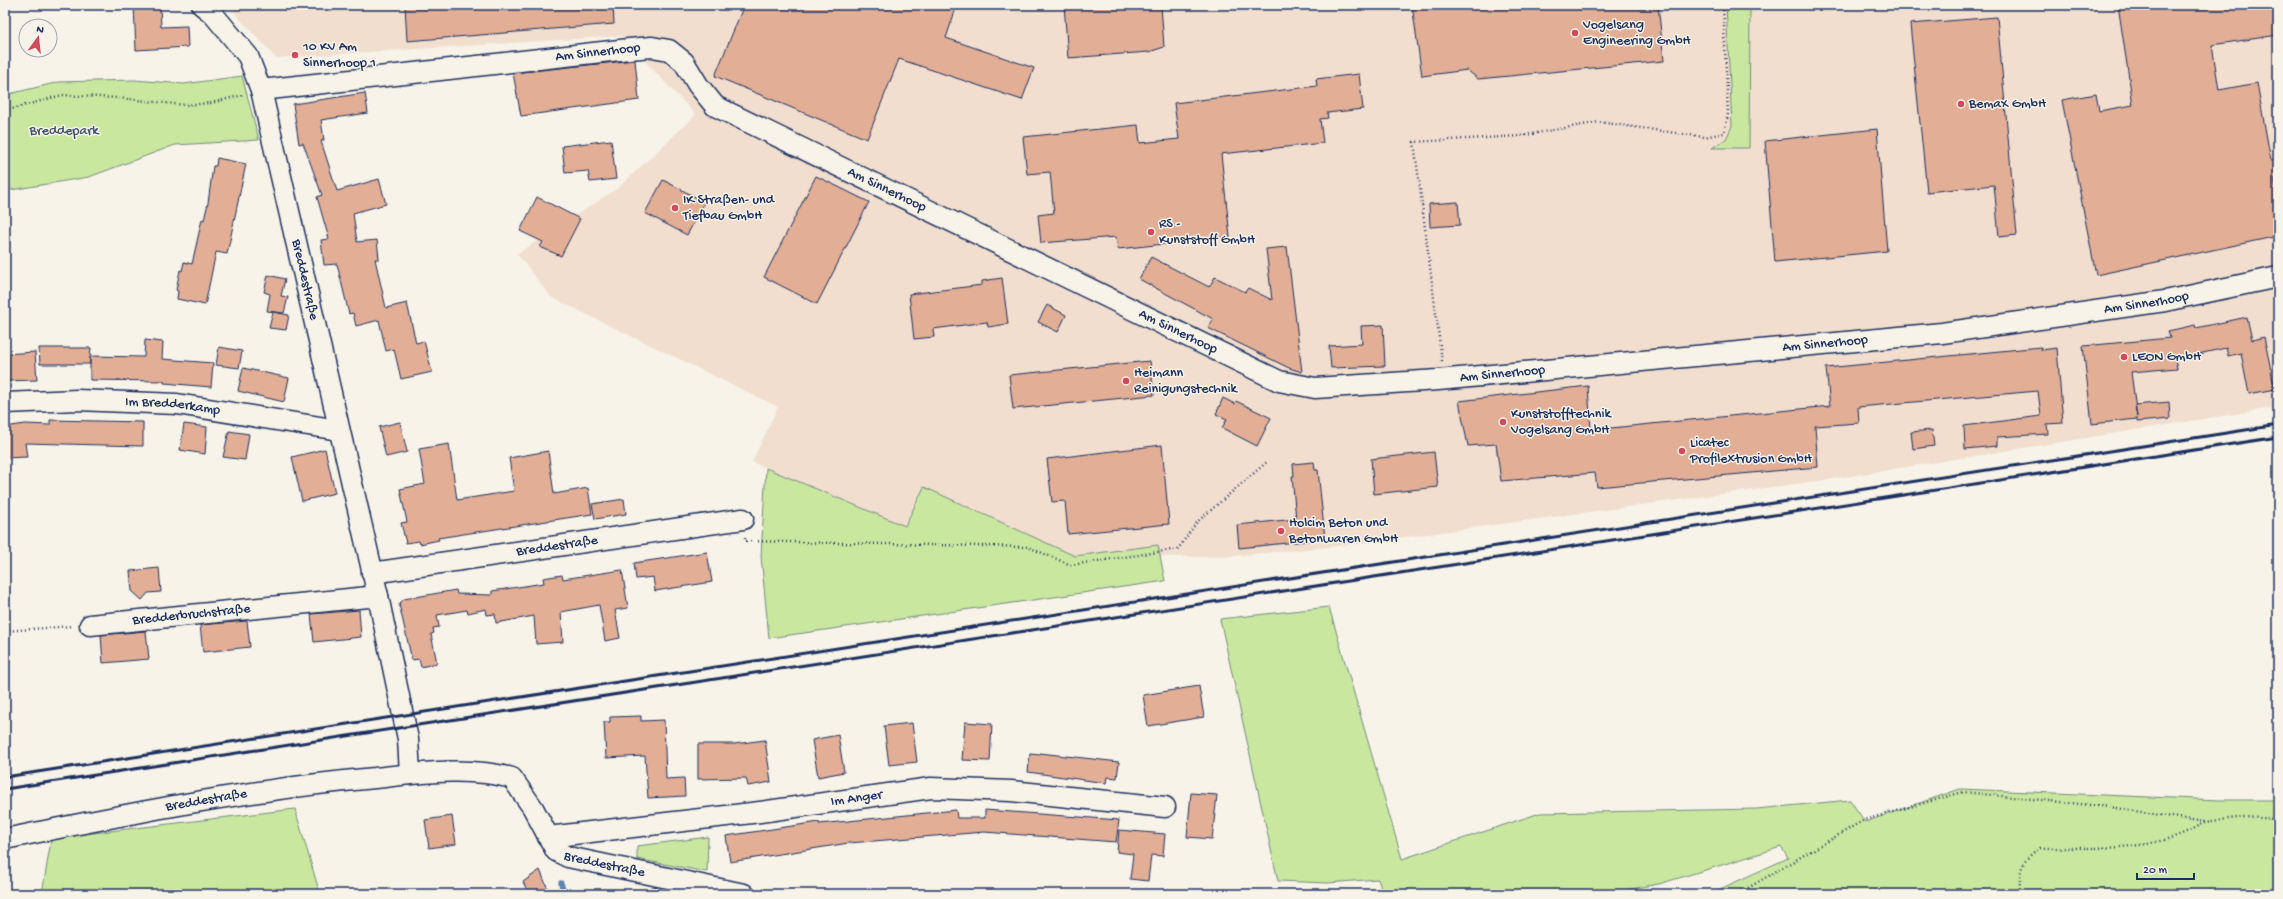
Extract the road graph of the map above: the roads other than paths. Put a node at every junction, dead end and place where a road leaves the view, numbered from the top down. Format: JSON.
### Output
{"nodes":[{"id":1,"x":202,"y":5,"type":"edge"},
{"id":2,"x":261,"y":90,"type":"junction"},
{"id":3,"x":2278,"y":277,"type":"edge"},
{"id":4,"x":5,"y":403,"type":"edge"},
{"id":5,"x":339,"y":430,"type":"junction"},
{"id":6,"x":743,"y":519,"type":"road end"},
{"id":7,"x":372,"y":573,"type":"junction"},
{"id":8,"x":378,"y":596,"type":"junction"},
{"id":9,"x":90,"y":625,"type":"road end"},
{"id":10,"x":410,"y":774,"type":"junction"},
{"id":11,"x":1165,"y":807,"type":"dead end"},
{"id":12,"x":548,"y":837,"type":"junction"},
{"id":13,"x":5,"y":839,"type":"edge"},
{"id":14,"x":744,"y":894,"type":"edge"}],
"edges":[{"from":1,"to":2,"type":"street","name":"Breddestraße"},
{"from":2,"to":3,"type":"street","name":"Am Sinnerhoop"},
{"from":2,"to":5,"type":"street","name":"Breddestraße"},
{"from":4,"to":5,"type":"street","name":"Im Bredderkamp"},
{"from":5,"to":7,"type":"street","name":"Breddestraße"},
{"from":6,"to":7,"type":"street","name":"Breddestraße"},
{"from":7,"to":8,"type":"street","name":"Breddestraße"},
{"from":8,"to":9,"type":"street","name":"Bredderbruchstraße"},
{"from":8,"to":10,"type":"street","name":"Breddestraße"},
{"from":10,"to":12,"type":"street","name":"Breddestraße"},
{"from":10,"to":13,"type":"street","name":"Breddestraße"},
{"from":11,"to":12,"type":"street","name":"Im Anger"},
{"from":12,"to":14,"type":"street","name":"Breddestraße"}]}
